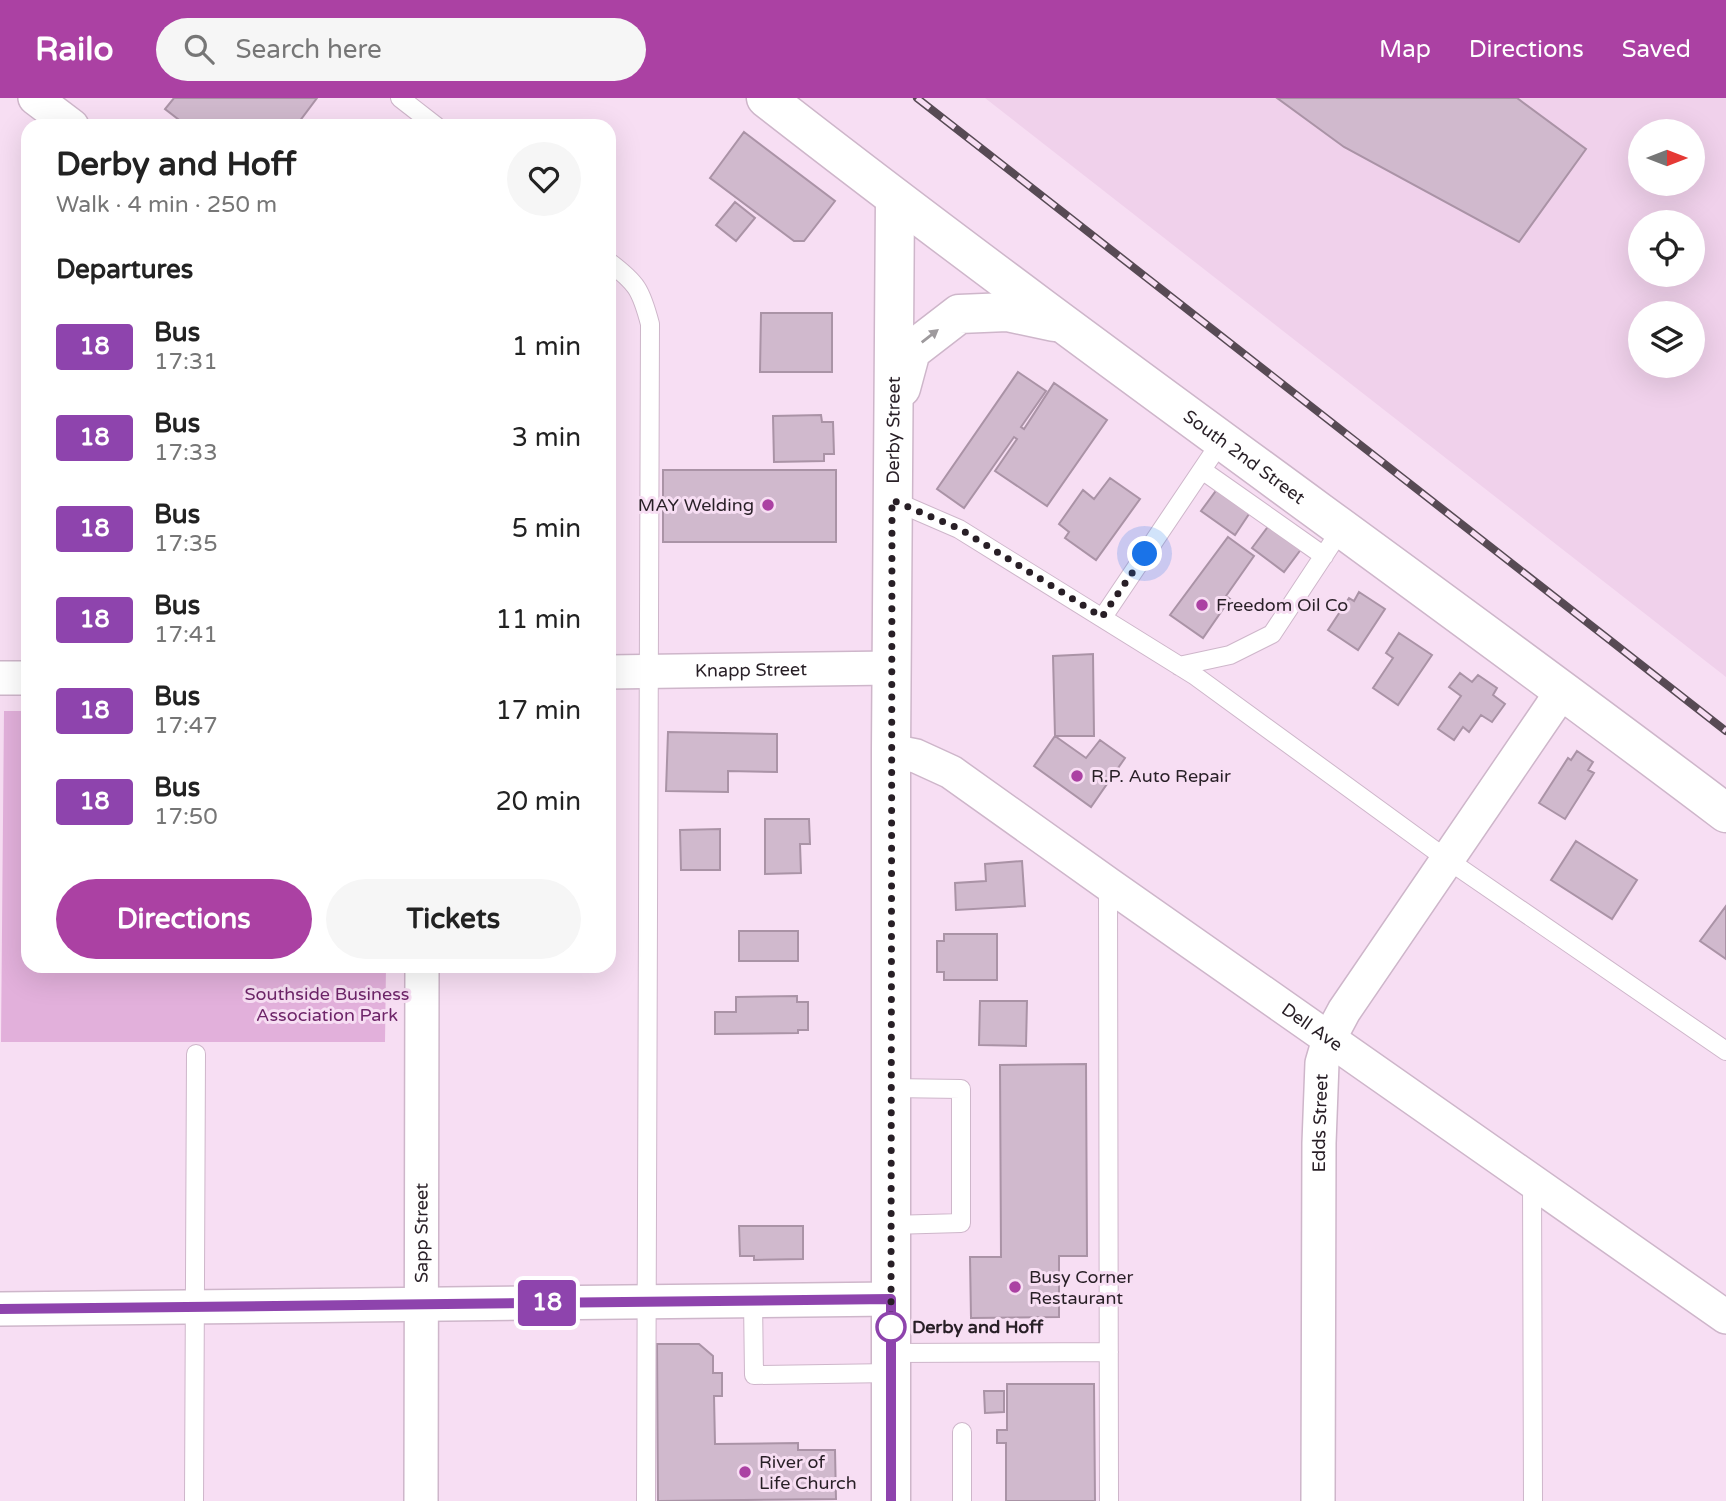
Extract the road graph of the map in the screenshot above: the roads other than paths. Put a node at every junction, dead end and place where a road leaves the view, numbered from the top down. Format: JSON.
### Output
{"nodes":[{"id":1,"x":35,"y":98,"type":"edge"},
{"id":2,"x":400,"y":98,"type":"edge"},
{"id":3,"x":766,"y":98,"type":"edge"},
{"id":4,"x":63,"y":119,"type":"edge"},
{"id":5,"x":427,"y":119,"type":"edge"},
{"id":6,"x":895,"y":198,"type":"junction"},
{"id":7,"x":616,"y":267,"type":"edge"},
{"id":8,"x":1065,"y":324,"type":"junction"},
{"id":9,"x":893,"y":417,"type":"junction"},
{"id":10,"x":1212,"y":455,"type":"junction"},
{"id":11,"x":892,"y":500,"type":"junction"},
{"id":12,"x":1333,"y":542,"type":"junction"},
{"id":13,"x":1102,"y":617,"type":"junction"},
{"id":14,"x":1180,"y":666,"type":"junction"},
{"id":15,"x":891,"y":668,"type":"junction"},
{"id":16,"x":647,"y":671,"type":"junction"},
{"id":17,"x":616,"y":672,"type":"edge"},
{"id":18,"x":0,"y":678,"type":"edge"},
{"id":19,"x":21,"y":678,"type":"edge"},
{"id":20,"x":1563,"y":690,"type":"junction"},
{"id":21,"x":891,"y":751,"type":"junction"},
{"id":22,"x":1726,"y":813,"type":"edge"},
{"id":23,"x":1448,"y":860,"type":"junction"},
{"id":24,"x":1108,"y":884,"type":"junction"},
{"id":25,"x":422,"y":973,"type":"edge"},
{"id":26,"x":1329,"y":1039,"type":"junction"},
{"id":27,"x":1726,"y":1051,"type":"edge"},
{"id":28,"x":196,"y":1054,"type":"dead end"},
{"id":29,"x":891,"y":1088,"type":"junction"},
{"id":30,"x":1532,"y":1182,"type":"junction"},
{"id":31,"x":891,"y":1224,"type":"junction"},
{"id":32,"x":891,"y":1299,"type":"junction"},
{"id":33,"x":753,"y":1301,"type":"junction"},
{"id":34,"x":647,"y":1302,"type":"junction"},
{"id":35,"x":422,"y":1305,"type":"junction"},
{"id":36,"x":195,"y":1308,"type":"junction"},
{"id":37,"x":0,"y":1309,"type":"edge"},
{"id":38,"x":1726,"y":1317,"type":"edge"},
{"id":39,"x":1109,"y":1352,"type":"junction"},
{"id":40,"x":891,"y":1363,"type":"junction"},
{"id":41,"x":962,"y":1432,"type":"dead end"},
{"id":42,"x":194,"y":1501,"type":"edge"},
{"id":43,"x":421,"y":1501,"type":"edge"},
{"id":44,"x":646,"y":1501,"type":"edge"},
{"id":45,"x":891,"y":1501,"type":"edge"},
{"id":46,"x":962,"y":1501,"type":"edge"},
{"id":47,"x":1109,"y":1501,"type":"edge"},
{"id":48,"x":1318,"y":1501,"type":"edge"},
{"id":49,"x":1534,"y":1501,"type":"edge"}],
"edges":[{"from":1,"to":4,"type":"street"},
{"from":2,"to":5,"type":"lane"},
{"from":3,"to":6,"type":"main road","name":"South 2nd Street"},
{"from":6,"to":8,"type":"main road","name":"South 2nd Street"},
{"from":6,"to":9,"type":"main road","name":"Derby Street"},
{"from":7,"to":16,"type":"lane"},
{"from":9,"to":8,"type":"main road","one_way":true},
{"from":8,"to":10,"type":"main road","name":"South 2nd Street"},
{"from":9,"to":11,"type":"main road","name":"Derby Street"},
{"from":10,"to":12,"type":"main road","name":"South 2nd Street"},
{"from":10,"to":13,"type":"lane"},
{"from":11,"to":13,"type":"lane"},
{"from":11,"to":15,"type":"main road","name":"Derby Street"},
{"from":12,"to":14,"type":"lane"},
{"from":12,"to":20,"type":"main road","name":"South 2nd Street"},
{"from":13,"to":14,"type":"lane"},
{"from":14,"to":23,"type":"lane"},
{"from":15,"to":16,"type":"street","name":"Knapp Street"},
{"from":15,"to":21,"type":"main road","name":"Derby Street"},
{"from":16,"to":17,"type":"street","name":"Knapp Street"},
{"from":16,"to":34,"type":"lane"},
{"from":18,"to":19,"type":"street"},
{"from":20,"to":22,"type":"main road","name":"South 2nd Street"},
{"from":20,"to":23,"type":"street","name":"Edds Street"},
{"from":21,"to":24,"type":"street","name":"Dell Ave"},
{"from":21,"to":29,"type":"main road","name":"Derby Street"},
{"from":23,"to":26,"type":"street","name":"Edds Street"},
{"from":23,"to":27,"type":"lane"},
{"from":24,"to":26,"type":"street","name":"Dell Ave"},
{"from":24,"to":39,"type":"lane"},
{"from":25,"to":35,"type":"street","name":"Sapp Street"},
{"from":26,"to":30,"type":"street","name":"Dell Ave"},
{"from":26,"to":48,"type":"street","name":"Edds Street"},
{"from":28,"to":36,"type":"lane"},
{"from":29,"to":31,"type":"main road","name":"Derby Street"},
{"from":29,"to":31,"type":"lane"},
{"from":30,"to":38,"type":"street","name":"Dell Ave"},
{"from":30,"to":49,"type":"lane"},
{"from":31,"to":32,"type":"main road","name":"Derby Street"},
{"from":32,"to":33,"type":"street"},
{"from":32,"to":40,"type":"main road","name":"Derby Street"},
{"from":33,"to":34,"type":"street"},
{"from":33,"to":40,"type":"lane"},
{"from":34,"to":35,"type":"street"},
{"from":34,"to":44,"type":"lane"},
{"from":35,"to":36,"type":"street"},
{"from":35,"to":43,"type":"street","name":"Sapp Street"},
{"from":36,"to":37,"type":"street"},
{"from":36,"to":42,"type":"lane"},
{"from":39,"to":40,"type":"lane"},
{"from":39,"to":47,"type":"lane"},
{"from":40,"to":45,"type":"main road","name":"Derby Street"},
{"from":41,"to":46,"type":"lane"}]}
